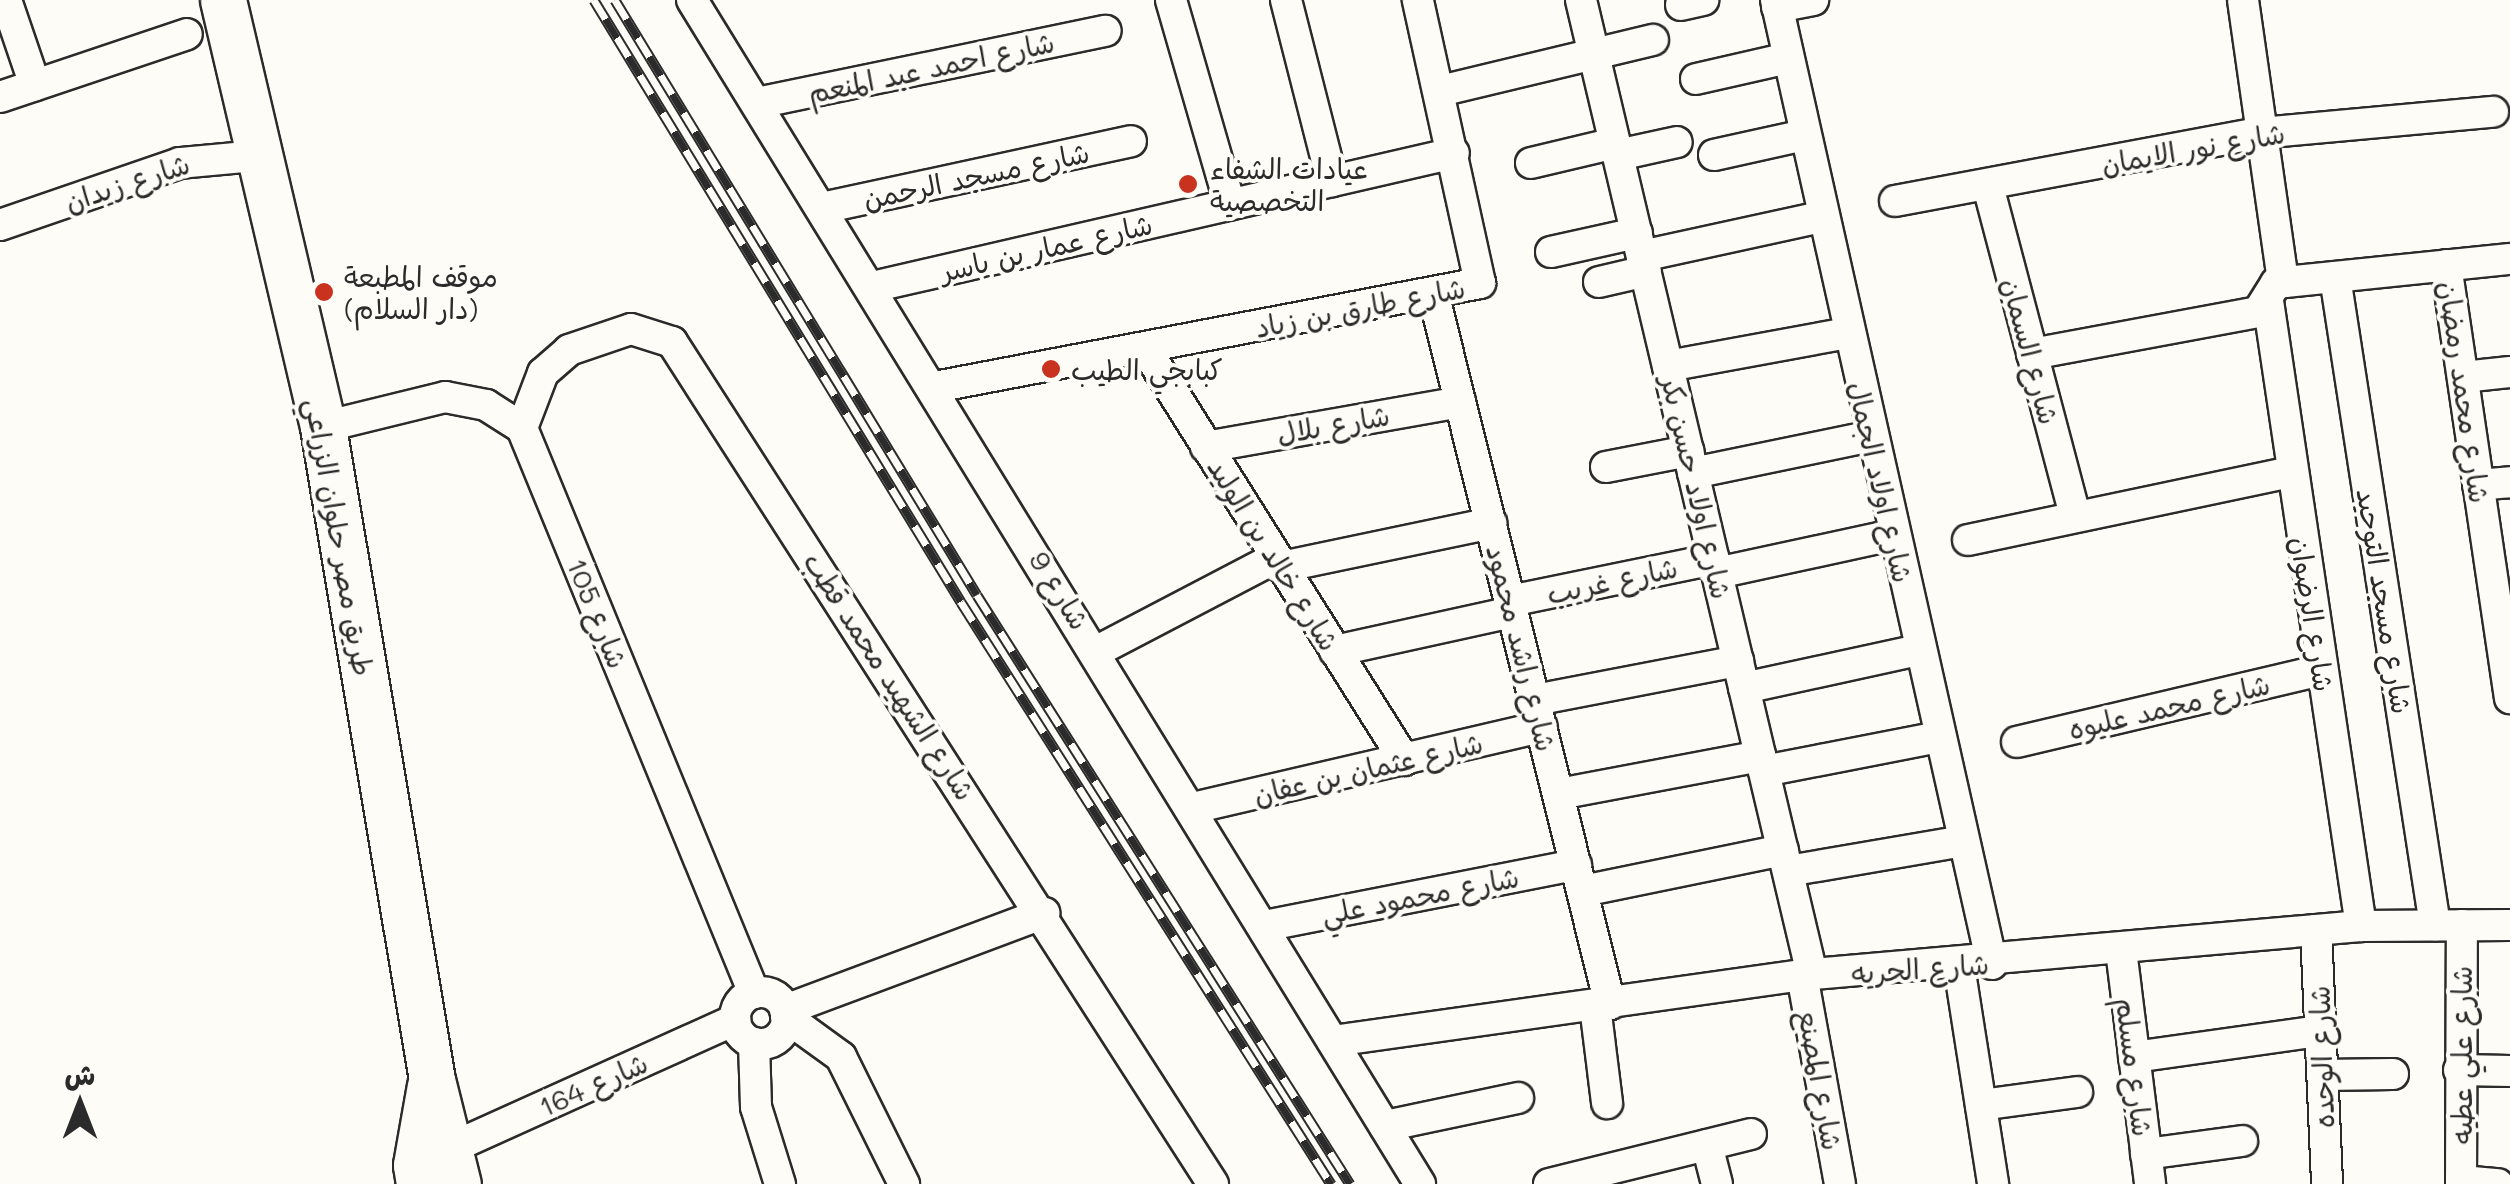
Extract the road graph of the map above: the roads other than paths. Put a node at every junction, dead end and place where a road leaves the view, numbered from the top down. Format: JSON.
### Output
{"nodes":[{"id":1,"x":6,"y":0,"type":"edge"},
{"id":2,"x":223,"y":0,"type":"edge"},
{"id":3,"x":1170,"y":0,"type":"edge"},
{"id":4,"x":1286,"y":0,"type":"edge"},
{"id":5,"x":1418,"y":0,"type":"edge"},
{"id":6,"x":1581,"y":0,"type":"edge"},
{"id":7,"x":1813,"y":0,"type":"edge"},
{"id":8,"x":2243,"y":0,"type":"edge"},
{"id":9,"x":702,"y":2,"type":"edge"},
{"id":10,"x":1777,"y":3,"type":"edge"},
{"id":11,"x":1106,"y":31,"type":"dead end"},
{"id":12,"x":187,"y":34,"type":"dead end"},
{"id":13,"x":1653,"y":40,"type":"dead end"},
{"id":14,"x":1594,"y":56,"type":"junction"},
{"id":15,"x":1788,"y":58,"type":"junction"},
{"id":16,"x":1696,"y":79,"type":"dead end"},
{"id":17,"x":35,"y":85,"type":"junction"},
{"id":18,"x":1440,"y":91,"type":"junction"},
{"id":19,"x":0,"y":97,"type":"edge"},
{"id":20,"x":756,"y":103,"type":"junction"},
{"id":21,"x":2493,"y":112,"type":"dead end"},
{"id":22,"x":2260,"y":133,"type":"junction"},
{"id":23,"x":1804,"y":136,"type":"junction"},
{"id":24,"x":1130,"y":141,"type":"dead end"},
{"id":25,"x":1677,"y":142,"type":"dead end"},
{"id":26,"x":1617,"y":149,"type":"junction"},
{"id":27,"x":1454,"y":154,"type":"junction"},
{"id":28,"x":1714,"y":155,"type":"dead end"},
{"id":29,"x":256,"y":156,"type":"junction"},
{"id":30,"x":1531,"y":163,"type":"dead end"},
{"id":31,"x":1332,"y":182,"type":"junction"},
{"id":32,"x":1988,"y":186,"type":"junction"},
{"id":33,"x":1895,"y":201,"type":"dead end"},
{"id":34,"x":1230,"y":205,"type":"junction"},
{"id":35,"x":822,"y":208,"type":"junction"},
{"id":36,"x":1821,"y":217,"type":"junction"},
{"id":37,"x":0,"y":226,"type":"edge"},
{"id":38,"x":1551,"y":252,"type":"dead end"},
{"id":39,"x":1641,"y":253,"type":"junction"},
{"id":40,"x":2510,"y":259,"type":"edge"},
{"id":41,"x":2446,"y":264,"type":"junction"},
{"id":42,"x":2335,"y":277,"type":"junction"},
{"id":43,"x":1599,"y":282,"type":"dead end"},
{"id":44,"x":872,"y":287,"type":"junction"},
{"id":45,"x":2275,"y":291,"type":"junction"},
{"id":46,"x":1433,"y":293,"type":"junction"},
{"id":47,"x":1848,"y":333,"type":"junction"},
{"id":48,"x":1145,"y":348,"type":"junction"},
{"id":49,"x":2032,"y":354,"type":"junction"},
{"id":50,"x":1668,"y":366,"type":"junction"},
{"id":51,"x":2510,"y":372,"type":"edge"},
{"id":52,"x":2462,"y":377,"type":"junction"},
{"id":53,"x":935,"y":387,"type":"junction"},
{"id":54,"x":1460,"y":402,"type":"junction"},
{"id":55,"x":322,"y":427,"type":"junction"},
{"id":56,"x":522,"y":428,"type":"junction"},
{"id":57,"x":1871,"y":436,"type":"junction"},
{"id":58,"x":1206,"y":446,"type":"junction"},
{"id":59,"x":1691,"y":462,"type":"junction"},
{"id":60,"x":1606,"y":467,"type":"dead end"},
{"id":61,"x":2291,"y":472,"type":"junction"},
{"id":62,"x":2510,"y":482,"type":"edge"},
{"id":63,"x":2478,"y":485,"type":"junction"},
{"id":64,"x":2075,"y":516,"type":"junction"},
{"id":65,"x":1491,"y":523,"type":"junction"},
{"id":66,"x":1893,"y":535,"type":"junction"},
{"id":67,"x":1968,"y":540,"type":"dead end"},
{"id":68,"x":1278,"y":562,"type":"junction"},
{"id":69,"x":1715,"y":566,"type":"junction"},
{"id":70,"x":2502,"y":584,"type":"edge"},
{"id":71,"x":1512,"y":606,"type":"junction"},
{"id":72,"x":1919,"y":650,"type":"junction"},
{"id":73,"x":1098,"y":651,"type":"junction"},
{"id":74,"x":1334,"y":651,"type":"junction"},
{"id":75,"x":2322,"y":670,"type":"junction"},
{"id":76,"x":1741,"y":674,"type":"junction"},
{"id":77,"x":2510,"y":697,"type":"edge"},
{"id":78,"x":1539,"y":714,"type":"junction"},
{"id":79,"x":1939,"y":738,"type":"junction"},
{"id":80,"x":2017,"y":742,"type":"dead end"},
{"id":81,"x":1404,"y":760,"type":"junction"},
{"id":82,"x":1762,"y":763,"type":"junction"},
{"id":83,"x":1559,"y":794,"type":"junction"},
{"id":84,"x":1193,"y":808,"type":"junction"},
{"id":85,"x":1963,"y":841,"type":"junction"},
{"id":86,"x":1785,"y":860,"type":"junction"},
{"id":87,"x":1579,"y":878,"type":"junction"},
{"id":88,"x":1044,"y":913,"type":"junction"},
{"id":89,"x":2449,"y":925,"type":"junction"},
{"id":90,"x":2510,"y":925,"type":"edge"},
{"id":91,"x":1264,"y":926,"type":"junction"},
{"id":92,"x":2361,"y":926,"type":"junction"},
{"id":93,"x":2316,"y":930,"type":"junction"},
{"id":94,"x":2121,"y":950,"type":"junction"},
{"id":95,"x":1992,"y":964,"type":"junction"},
{"id":96,"x":1958,"y":966,"type":"junction"},
{"id":97,"x":1807,"y":975,"type":"junction"},
{"id":98,"x":754,"y":993,"type":"junction"},
{"id":99,"x":1602,"y":1005,"type":"junction"},
{"id":100,"x":786,"y":1014,"type":"junction"},
{"id":101,"x":745,"y":1031,"type":"junction"},
{"id":102,"x":2320,"y":1031,"type":"junction"},
{"id":103,"x":1333,"y":1041,"type":"junction"},
{"id":104,"x":2134,"y":1057,"type":"junction"},
{"id":105,"x":2459,"y":1070,"type":"junction"},
{"id":106,"x":2510,"y":1071,"type":"edge"},
{"id":107,"x":2394,"y":1074,"type":"dead end"},
{"id":108,"x":2322,"y":1075,"type":"junction"},
{"id":109,"x":2077,"y":1092,"type":"dead end"},
{"id":110,"x":1518,"y":1098,"type":"dead end"},
{"id":111,"x":1608,"y":1103,"type":"dead end"},
{"id":112,"x":1980,"y":1104,"type":"junction"},
{"id":113,"x":1384,"y":1126,"type":"junction"},
{"id":114,"x":1751,"y":1134,"type":"dead end"},
{"id":115,"x":2242,"y":1141,"type":"dead end"},
{"id":116,"x":1706,"y":1145,"type":"junction"},
{"id":117,"x":2148,"y":1169,"type":"edge"},
{"id":118,"x":1649,"y":1172,"type":"edge"},
{"id":119,"x":427,"y":1173,"type":"edge"},
{"id":120,"x":2461,"y":1182,"type":"edge"},
{"id":121,"x":780,"y":1184,"type":"edge"},
{"id":122,"x":904,"y":1184,"type":"edge"},
{"id":123,"x":1213,"y":1184,"type":"edge"},
{"id":124,"x":1420,"y":1184,"type":"edge"},
{"id":125,"x":1549,"y":1184,"type":"edge"},
{"id":126,"x":1717,"y":1184,"type":"edge"},
{"id":127,"x":1840,"y":1184,"type":"edge"},
{"id":128,"x":1993,"y":1184,"type":"edge"},
{"id":129,"x":2326,"y":1184,"type":"edge"},
{"id":130,"x":2498,"y":1184,"type":"edge"}],
"edges":[{"from":1,"to":17,"type":"street"},
{"from":2,"to":29,"type":"main road","name":"طريق مصر حلوان الزراعي"},
{"from":3,"to":34,"type":"street"},
{"from":4,"to":31,"type":"street"},
{"from":5,"to":18,"type":"street"},
{"from":6,"to":14,"type":"street","name":"شارع اولاد حسن بكر"},
{"from":7,"to":10,"type":"street"},
{"from":8,"to":22,"type":"street","name":"شارع الرضوان"},
{"from":9,"to":20,"type":"street","name":"شارع 9"},
{"from":10,"to":15,"type":"street","name":"شارع اولاد الجمال"},
{"from":11,"to":20,"type":"street","name":"شارع احمد عبد المنعم"},
{"from":12,"to":17,"type":"street"},
{"from":13,"to":14,"type":"street"},
{"from":14,"to":18,"type":"street"},
{"from":14,"to":26,"type":"street","name":"شارع اولاد حسن بكر"},
{"from":15,"to":16,"type":"street"},
{"from":15,"to":23,"type":"street","name":"شارع اولاد الجمال"},
{"from":17,"to":19,"type":"street"},
{"from":18,"to":27,"type":"street"},
{"from":20,"to":35,"type":"street","name":"شارع 9"},
{"from":21,"to":22,"type":"street","name":"شارع نور الايمان"},
{"from":22,"to":32,"type":"street","name":"شارع نور الايمان"},
{"from":22,"to":45,"type":"street","name":"شارع الرضوان"},
{"from":23,"to":28,"type":"street"},
{"from":23,"to":36,"type":"street","name":"شارع اولاد الجمال"},
{"from":24,"to":35,"type":"street","name":"شارع مسجد الرحمن"},
{"from":25,"to":26,"type":"street"},
{"from":26,"to":30,"type":"street"},
{"from":26,"to":39,"type":"street","name":"شارع اولاد حسن بكر"},
{"from":27,"to":31,"type":"street","name":"شارع عمار بن ياسر"},
{"from":27,"to":46,"type":"street","name":"شارع طارق بن زياد"},
{"from":29,"to":37,"type":"street","name":"شارع زيدان"},
{"from":29,"to":55,"type":"main road","name":"طريق مصر حلوان الزراعي"},
{"from":31,"to":34,"type":"street","name":"شارع عمار بن ياسر"},
{"from":32,"to":33,"type":"street","name":"شارع نور الايمان"},
{"from":32,"to":49,"type":"street","name":"شارع السمان"},
{"from":34,"to":44,"type":"street","name":"شارع عمار بن ياسر"},
{"from":35,"to":44,"type":"street","name":"شارع 9"},
{"from":36,"to":39,"type":"street"},
{"from":36,"to":47,"type":"street","name":"شارع اولاد الجمال"},
{"from":38,"to":39,"type":"street"},
{"from":39,"to":43,"type":"street"},
{"from":39,"to":50,"type":"street","name":"شارع اولاد حسن بكر"},
{"from":40,"to":41,"type":"street"},
{"from":41,"to":42,"type":"street"},
{"from":41,"to":52,"type":"street","name":"شارع محمد رمضان"},
{"from":42,"to":45,"type":"street"},
{"from":42,"to":89,"type":"street","name":"شارع مسجد التوحيد"},
{"from":44,"to":53,"type":"street","name":"شارع 9"},
{"from":45,"to":49,"type":"street"},
{"from":45,"to":61,"type":"street","name":"شارع الرضوان"},
{"from":46,"to":48,"type":"street","name":"شارع طارق بن زياد"},
{"from":46,"to":54,"type":"street","name":"شارع راشد محمود"},
{"from":47,"to":50,"type":"street"},
{"from":47,"to":57,"type":"street","name":"شارع اولاد الجمال"},
{"from":48,"to":53,"type":"street","name":"شارع طارق بن زياد"},
{"from":48,"to":58,"type":"street","name":"شارع خالد بن الوليد"},
{"from":49,"to":64,"type":"street","name":"شارع السمان"},
{"from":50,"to":59,"type":"street","name":"شارع اولاد حسن بكر"},
{"from":51,"to":52,"type":"street"},
{"from":52,"to":63,"type":"street","name":"شارع محمد رمضان"},
{"from":53,"to":73,"type":"street","name":"شارع 9"},
{"from":54,"to":58,"type":"street","name":"شارع بلال"},
{"from":54,"to":65,"type":"street","name":"شارع راشد محمود"},
{"from":55,"to":56,"type":"street"},
{"from":55,"to":119,"type":"main road","name":"طريق مصر حلوان الزراعي"},
{"from":56,"to":88,"type":"street","name":"شارع الشهيد محمد قطب"},
{"from":56,"to":98,"type":"street","name":"شارع 105"},
{"from":57,"to":59,"type":"street"},
{"from":57,"to":66,"type":"street","name":"شارع اولاد الجمال"},
{"from":58,"to":68,"type":"street","name":"شارع خالد بن الوليد"},
{"from":59,"to":60,"type":"street"},
{"from":59,"to":69,"type":"street","name":"شارع اولاد حسن بكر"},
{"from":61,"to":64,"type":"street"},
{"from":61,"to":75,"type":"street","name":"شارع الرضوان"},
{"from":62,"to":63,"type":"street"},
{"from":63,"to":70,"type":"street","name":"شارع محمد رمضان"},
{"from":64,"to":67,"type":"street"},
{"from":65,"to":68,"type":"street"},
{"from":65,"to":71,"type":"street","name":"شارع راشد محمود"},
{"from":66,"to":69,"type":"street","name":"شارع غريب"},
{"from":66,"to":72,"type":"street","name":"شارع اولاد الجمال"},
{"from":68,"to":73,"type":"street"},
{"from":68,"to":74,"type":"street","name":"شارع خالد بن الوليد"},
{"from":69,"to":71,"type":"street","name":"شارع غريب"},
{"from":69,"to":76,"type":"street","name":"شارع اولاد حسن بكر"},
{"from":70,"to":77,"type":"street","name":"شارع محمد رمضان"},
{"from":71,"to":74,"type":"street","name":"شارع غريب"},
{"from":71,"to":78,"type":"street","name":"شارع راشد محمود"},
{"from":72,"to":76,"type":"street","name":"شارع عثمان بن عفان"},
{"from":72,"to":79,"type":"street","name":"شارع اولاد الجمال"},
{"from":73,"to":84,"type":"street","name":"شارع 9"},
{"from":74,"to":81,"type":"street","name":"شارع خالد بن الوليد"},
{"from":75,"to":80,"type":"street","name":"شارع محمد عليوه"},
{"from":75,"to":92,"type":"street","name":"شارع الرضوان"},
{"from":76,"to":78,"type":"street","name":"شارع عثمان بن عفان"},
{"from":76,"to":82,"type":"street","name":"شارع اولاد حسن بكر"},
{"from":78,"to":81,"type":"street","name":"شارع عثمان بن عفان"},
{"from":78,"to":83,"type":"street","name":"شارع راشد محمود"},
{"from":79,"to":82,"type":"street"},
{"from":79,"to":85,"type":"street","name":"شارع اولاد الجمال"},
{"from":81,"to":84,"type":"street","name":"شارع عثمان بن عفان"},
{"from":82,"to":83,"type":"street"},
{"from":82,"to":86,"type":"street","name":"شارع اولاد حسن بكر"},
{"from":83,"to":87,"type":"street","name":"شارع راشد محمود"},
{"from":84,"to":91,"type":"street","name":"شارع 9"},
{"from":85,"to":86,"type":"street","name":"شارع محمود علي"},
{"from":85,"to":95,"type":"street","name":"شارع اولاد الجمال"},
{"from":86,"to":87,"type":"street","name":"شارع محمود علي"},
{"from":86,"to":97,"type":"street","name":"شارع اولاد حسن بكر"},
{"from":87,"to":91,"type":"street","name":"شارع محمود علي"},
{"from":87,"to":99,"type":"street","name":"شارع راشد محمود"},
{"from":88,"to":100,"type":"street"},
{"from":88,"to":123,"type":"street","name":"شارع الشهيد محمد قطب"},
{"from":89,"to":90,"type":"street","name":"شارع الحريه"},
{"from":89,"to":92,"type":"street","name":"شارع الحريه"},
{"from":89,"to":105,"type":"street","name":"شارع علي عطيه"},
{"from":91,"to":103,"type":"street","name":"شارع 9"},
{"from":92,"to":93,"type":"street","name":"شارع الحريه"},
{"from":93,"to":94,"type":"street","name":"شارع الحريه"},
{"from":93,"to":102,"type":"street","name":"شارع الوحده"},
{"from":94,"to":95,"type":"street","name":"شارع الحريه"},
{"from":94,"to":104,"type":"street","name":"شارع مسلم"},
{"from":95,"to":96,"type":"street","name":"شارع الحريه"},
{"from":96,"to":97,"type":"street","name":"شارع الحريه"},
{"from":96,"to":112,"type":"street"},
{"from":97,"to":99,"type":"street","name":"شارع الحريه"},
{"from":97,"to":127,"type":"street","name":"شارع المصنع"},
{"from":98,"to":100,"type":"street"},
{"from":98,"to":101,"type":"street"},
{"from":99,"to":103,"type":"street","name":"شارع الحريه"},
{"from":99,"to":111,"type":"street","name":"شارع راشد محمود"},
{"from":100,"to":101,"type":"street"},
{"from":100,"to":122,"type":"street"},
{"from":101,"to":119,"type":"street","name":"شارع 164"},
{"from":101,"to":121,"type":"street"},
{"from":102,"to":104,"type":"street"},
{"from":102,"to":108,"type":"street","name":"شارع الوحده"},
{"from":103,"to":113,"type":"street","name":"شارع 9"},
{"from":104,"to":117,"type":"street","name":"شارع مسلم"},
{"from":105,"to":106,"type":"street"},
{"from":105,"to":120,"type":"street","name":"شارع علي عطيه"},
{"from":107,"to":108,"type":"street"},
{"from":108,"to":129,"type":"street","name":"شارع الوحده"},
{"from":109,"to":112,"type":"street"},
{"from":110,"to":113,"type":"street"},
{"from":112,"to":128,"type":"street"},
{"from":113,"to":124,"type":"street","name":"شارع 9"},
{"from":114,"to":116,"type":"street"},
{"from":115,"to":117,"type":"street"},
{"from":116,"to":118,"type":"street"},
{"from":116,"to":126,"type":"street"},
{"from":118,"to":125,"type":"street"},
{"from":120,"to":130,"type":"street"}]}
